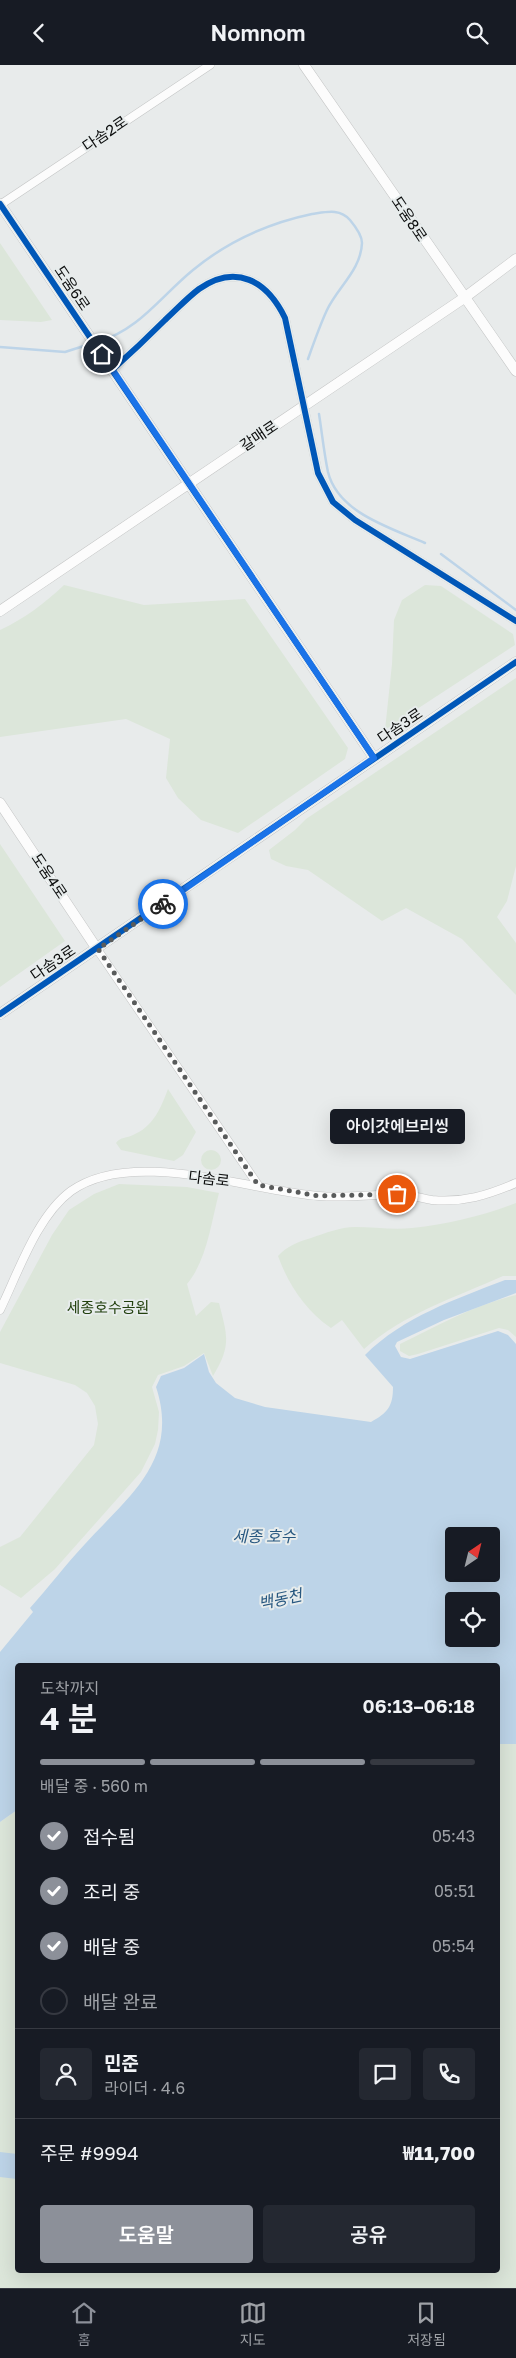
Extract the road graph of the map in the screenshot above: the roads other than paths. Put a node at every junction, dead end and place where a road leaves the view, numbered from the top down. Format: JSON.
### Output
{"nodes":[{"id":1,"x":210,"y":65,"type":"edge"},
{"id":2,"x":304,"y":65,"type":"edge"},
{"id":3,"x":0,"y":204,"type":"edge"},
{"id":4,"x":516,"y":259,"type":"edge"},
{"id":5,"x":464,"y":298,"type":"junction"},
{"id":6,"x":112,"y":370,"type":"junction"},
{"id":7,"x":516,"y":371,"type":"edge"},
{"id":8,"x":305,"y":405,"type":"junction"},
{"id":9,"x":188,"y":485,"type":"junction"},
{"id":10,"x":0,"y":611,"type":"edge"},
{"id":11,"x":516,"y":621,"type":"edge"},
{"id":12,"x":516,"y":662,"type":"edge"},
{"id":13,"x":374,"y":758,"type":"junction"},
{"id":14,"x":0,"y":803,"type":"edge"},
{"id":15,"x":98,"y":949,"type":"junction"},
{"id":16,"x":0,"y":1014,"type":"edge"},
{"id":17,"x":516,"y":1183,"type":"edge"},
{"id":18,"x":258,"y":1185,"type":"junction"},
{"id":19,"x":0,"y":1310,"type":"edge"}],
"edges":[{"from":1,"to":3,"type":"street","name":"다솜2로"},
{"from":2,"to":5,"type":"street","name":"도움8로"},
{"from":3,"to":6,"type":"street","name":"도움6로"},
{"from":4,"to":5,"type":"street","name":"갈매로"},
{"from":5,"to":7,"type":"street","name":"도움8로"},
{"from":5,"to":8,"type":"street","name":"갈매로"},
{"from":6,"to":8,"type":"street"},
{"from":6,"to":9,"type":"street","name":"도움6로"},
{"from":8,"to":9,"type":"street","name":"갈매로"},
{"from":8,"to":11,"type":"street"},
{"from":9,"to":10,"type":"street","name":"갈매로"},
{"from":9,"to":13,"type":"street","name":"도움6로"},
{"from":12,"to":13,"type":"street","name":"다솜3로"},
{"from":13,"to":15,"type":"street","name":"다솜3로"},
{"from":14,"to":15,"type":"street","name":"도움4로"},
{"from":15,"to":16,"type":"street","name":"다솜3로"},
{"from":15,"to":18,"type":"street"},
{"from":17,"to":18,"type":"street","name":"다솜로"},
{"from":18,"to":19,"type":"street","name":"다솜로"}]}
